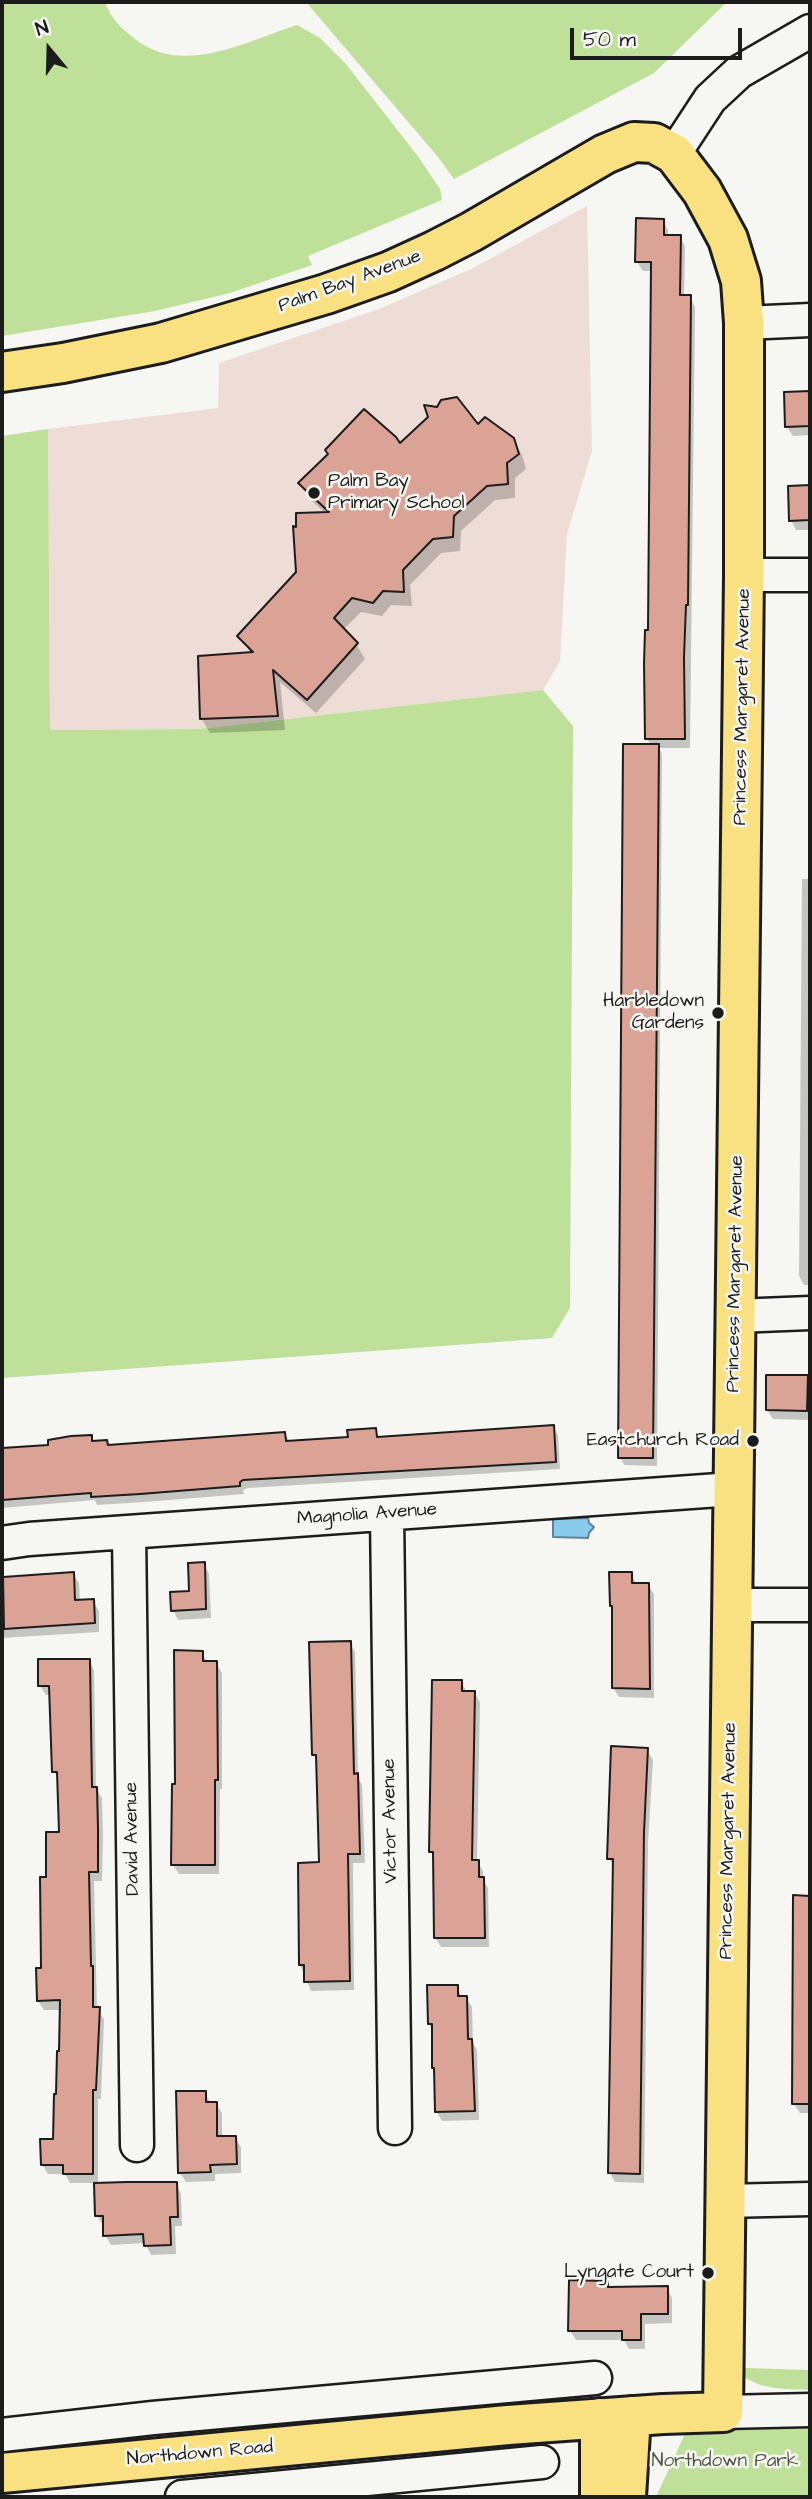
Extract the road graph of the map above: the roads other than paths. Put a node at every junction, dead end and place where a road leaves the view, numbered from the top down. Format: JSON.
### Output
{"nodes":[{"id":1,"x":810,"y":31,"type":"edge"},
{"id":2,"x":674,"y":155,"type":"junction"},
{"id":3,"x":810,"y":320,"type":"edge"},
{"id":4,"x":744,"y":323,"type":"junction"},
{"id":5,"x":2,"y":372,"type":"edge"},
{"id":6,"x":744,"y":575,"type":"junction"},
{"id":7,"x":810,"y":575,"type":"edge"},
{"id":8,"x":810,"y":1313,"type":"edge"},
{"id":9,"x":735,"y":1316,"type":"junction"},
{"id":10,"x":733,"y":1489,"type":"junction"},
{"id":11,"x":387,"y":1514,"type":"junction"},
{"id":12,"x":129,"y":1532,"type":"junction"},
{"id":13,"x":2,"y":1543,"type":"edge"},
{"id":14,"x":732,"y":1605,"type":"junction"},
{"id":15,"x":810,"y":1605,"type":"edge"},
{"id":16,"x":394,"y":2128,"type":"dead end"},
{"id":17,"x":135,"y":2146,"type":"dead end"},
{"id":18,"x":810,"y":2199,"type":"edge"},
{"id":19,"x":724,"y":2201,"type":"junction"},
{"id":20,"x":595,"y":2378,"type":"dead end"},
{"id":21,"x":393,"y":2397,"type":"junction"},
{"id":22,"x":810,"y":2410,"type":"edge"},
{"id":23,"x":723,"y":2412,"type":"junction"},
{"id":24,"x":616,"y":2417,"type":"junction"},
{"id":25,"x":466,"y":2430,"type":"junction"},
{"id":26,"x":2,"y":2434,"type":"edge"},
{"id":27,"x":398,"y":2436,"type":"junction"},
{"id":28,"x":263,"y":2448,"type":"junction"},
{"id":29,"x":542,"y":2462,"type":"dead end"},
{"id":30,"x":466,"y":2469,"type":"junction"},
{"id":31,"x":2,"y":2473,"type":"edge"},
{"id":32,"x":264,"y":2493,"type":"edge"},
{"id":33,"x":182,"y":2497,"type":"edge"},
{"id":34,"x":600,"y":2497,"type":"edge"},
{"id":35,"x":626,"y":2497,"type":"edge"}],
"edges":[{"from":1,"to":2,"type":"street"},
{"from":2,"to":4,"type":"main road","name":"Princess Margaret Avenue"},
{"from":2,"to":5,"type":"main road","name":"Palm Bay Avenue"},
{"from":3,"to":4,"type":"street"},
{"from":4,"to":6,"type":"main road","name":"Princess Margaret Avenue"},
{"from":6,"to":7,"type":"street"},
{"from":6,"to":9,"type":"main road","name":"Princess Margaret Avenue"},
{"from":8,"to":9,"type":"street"},
{"from":9,"to":10,"type":"main road","name":"Princess Margaret Avenue"},
{"from":10,"to":11,"type":"street","name":"Magnolia Avenue"},
{"from":10,"to":14,"type":"main road","name":"Princess Margaret Avenue"},
{"from":11,"to":12,"type":"street","name":"Magnolia Avenue"},
{"from":11,"to":16,"type":"street","name":"Victor Avenue"},
{"from":12,"to":13,"type":"street","name":"Magnolia Avenue"},
{"from":12,"to":17,"type":"street","name":"David Avenue"},
{"from":14,"to":15,"type":"street"},
{"from":14,"to":19,"type":"main road","name":"Princess Margaret Avenue"},
{"from":18,"to":19,"type":"street"},
{"from":19,"to":23,"type":"main road","name":"Princess Margaret Avenue"},
{"from":20,"to":21,"type":"street","name":"Northdown Road"},
{"from":21,"to":26,"type":"street","name":"Northdown Road"},
{"from":21,"to":27,"type":"street"},
{"from":22,"to":23,"type":"street","name":"Northdown Road"},
{"from":23,"to":24,"type":"main road","name":"Northdown Road"},
{"from":24,"to":25,"type":"main road","name":"Northdown Road"},
{"from":24,"to":34,"type":"main road"},
{"from":24,"to":35,"type":"main road"},
{"from":25,"to":27,"type":"main road","name":"Northdown Road"},
{"from":25,"to":30,"type":"street"},
{"from":27,"to":28,"type":"main road","name":"Northdown Road"},
{"from":28,"to":31,"type":"main road","name":"Northdown Road"},
{"from":28,"to":32,"type":"street"},
{"from":29,"to":30,"type":"street"},
{"from":30,"to":32,"type":"street"},
{"from":32,"to":33,"type":"street"}]}
